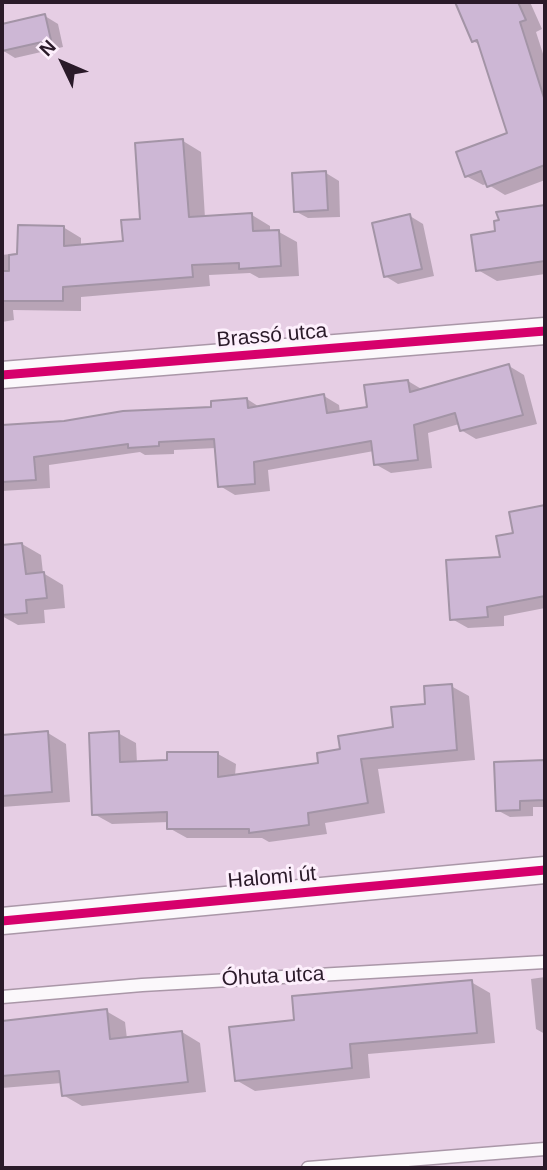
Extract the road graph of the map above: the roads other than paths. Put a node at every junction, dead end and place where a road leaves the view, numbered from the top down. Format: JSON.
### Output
{"nodes":[{"id":1,"x":545,"y":331,"type":"edge"},
{"id":2,"x":2,"y":375,"type":"edge"},
{"id":3,"x":545,"y":870,"type":"edge"},
{"id":4,"x":2,"y":921,"type":"edge"},
{"id":5,"x":545,"y":962,"type":"edge"},
{"id":6,"x":2,"y":997,"type":"edge"},
{"id":7,"x":545,"y":1149,"type":"edge"},
{"id":8,"x":308,"y":1168,"type":"edge"}],
"edges":[{"from":1,"to":2,"type":"street","name":"Brassó utca"},
{"from":3,"to":4,"type":"street","name":"Halomi út"},
{"from":5,"to":6,"type":"lane","name":"Óhuta utca"},
{"from":7,"to":8,"type":"lane"}]}
